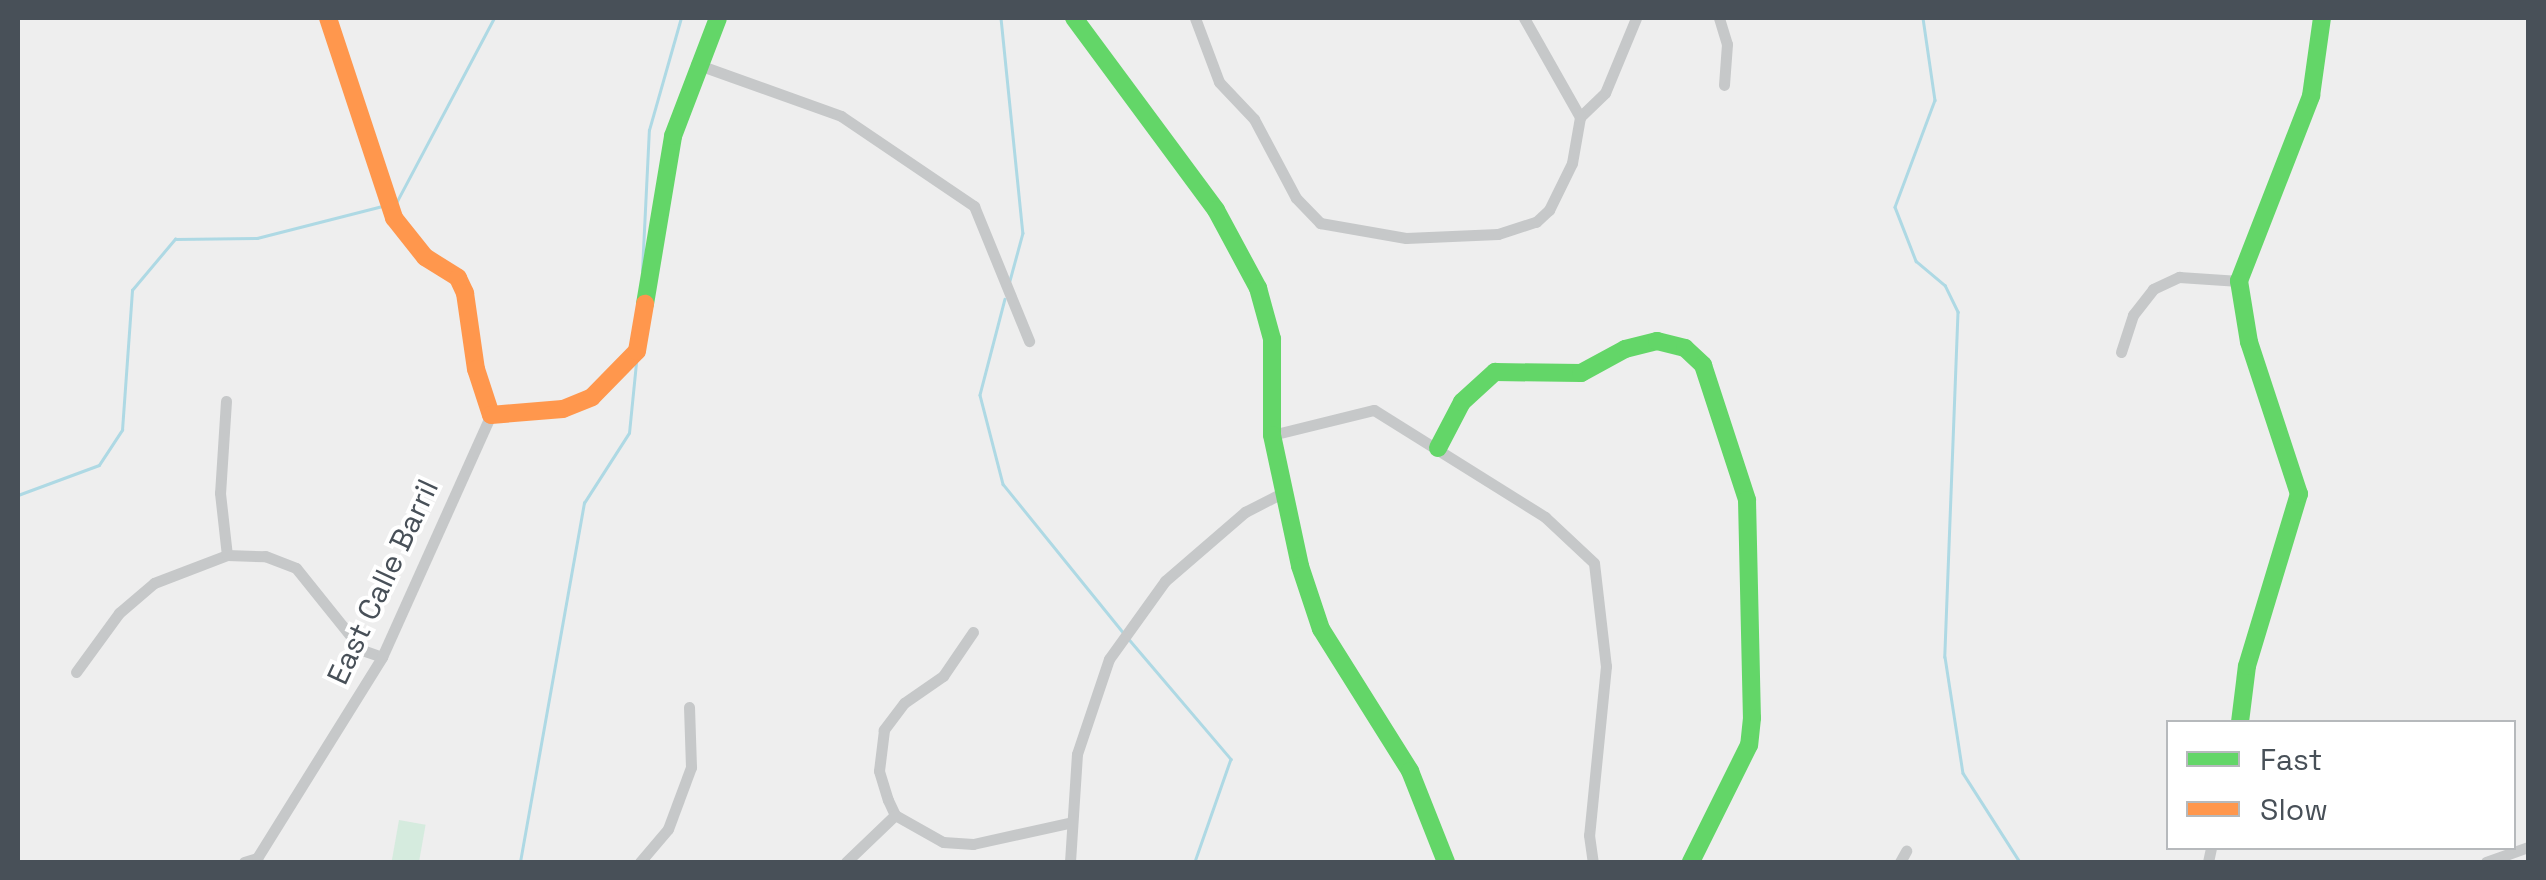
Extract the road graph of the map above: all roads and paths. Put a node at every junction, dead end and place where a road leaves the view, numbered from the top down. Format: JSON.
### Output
{"nodes":[{"id":1,"x":328,"y":18,"type":"edge"},
{"id":2,"x":718,"y":18,"type":"edge"},
{"id":3,"x":1074,"y":18,"type":"edge"},
{"id":4,"x":1195,"y":18,"type":"edge"},
{"id":5,"x":1524,"y":18,"type":"edge"},
{"id":6,"x":1636,"y":18,"type":"edge"},
{"id":7,"x":1719,"y":18,"type":"edge"},
{"id":8,"x":2322,"y":18,"type":"edge"},
{"id":9,"x":696,"y":64,"type":"junction"},
{"id":10,"x":1724,"y":85,"type":"dead end"},
{"id":11,"x":1580,"y":117,"type":"junction"},
{"id":12,"x":2239,"y":280,"type":"junction"},
{"id":13,"x":1029,"y":341,"type":"dead end"},
{"id":14,"x":2121,"y":352,"type":"dead end"},
{"id":15,"x":226,"y":401,"type":"dead end"},
{"id":16,"x":491,"y":415,"type":"junction"},
{"id":17,"x":1272,"y":434,"type":"junction"},
{"id":18,"x":1438,"y":448,"type":"junction"},
{"id":19,"x":1284,"y":492,"type":"junction"},
{"id":20,"x":227,"y":554,"type":"junction"},
{"id":21,"x":972,"y":632,"type":"dead end"},
{"id":22,"x":382,"y":658,"type":"junction"},
{"id":23,"x":76,"y":672,"type":"dead end"},
{"id":24,"x":689,"y":707,"type":"dead end"},
{"id":25,"x":2240,"y":720,"type":"edge"},
{"id":26,"x":895,"y":815,"type":"junction"},
{"id":27,"x":1068,"y":823,"type":"junction"},
{"id":28,"x":2528,"y":847,"type":"edge"},
{"id":29,"x":253,"y":861,"type":"edge"},
{"id":30,"x":640,"y":862,"type":"edge"},
{"id":31,"x":846,"y":862,"type":"edge"},
{"id":32,"x":1070,"y":862,"type":"edge"},
{"id":33,"x":1446,"y":862,"type":"edge"},
{"id":34,"x":1593,"y":862,"type":"edge"},
{"id":35,"x":1690,"y":862,"type":"edge"},
{"id":36,"x":2486,"y":862,"type":"edge"}],
"edges":[{"from":1,"to":16,"type":"street"},
{"from":2,"to":9,"type":"street"},
{"from":3,"to":17,"type":"street"},
{"from":4,"to":11,"type":"street"},
{"from":5,"to":11,"type":"street"},
{"from":6,"to":11,"type":"street"},
{"from":7,"to":10,"type":"street"},
{"from":8,"to":12,"type":"street"},
{"from":9,"to":13,"type":"street"},
{"from":9,"to":16,"type":"street"},
{"from":12,"to":14,"type":"street"},
{"from":12,"to":25,"type":"street"},
{"from":15,"to":20,"type":"street"},
{"from":16,"to":22,"type":"street","name":"East Calle Barril"},
{"from":17,"to":18,"type":"street"},
{"from":17,"to":19,"type":"street"},
{"from":18,"to":34,"type":"street"},
{"from":18,"to":35,"type":"street"},
{"from":19,"to":27,"type":"street"},
{"from":19,"to":33,"type":"street"},
{"from":20,"to":22,"type":"street"},
{"from":20,"to":23,"type":"street"},
{"from":21,"to":26,"type":"street"},
{"from":22,"to":29,"type":"street","name":"East Calle Barril"},
{"from":24,"to":30,"type":"street"},
{"from":26,"to":27,"type":"street"},
{"from":26,"to":31,"type":"street"},
{"from":27,"to":32,"type":"street"},
{"from":28,"to":36,"type":"street"}]}
